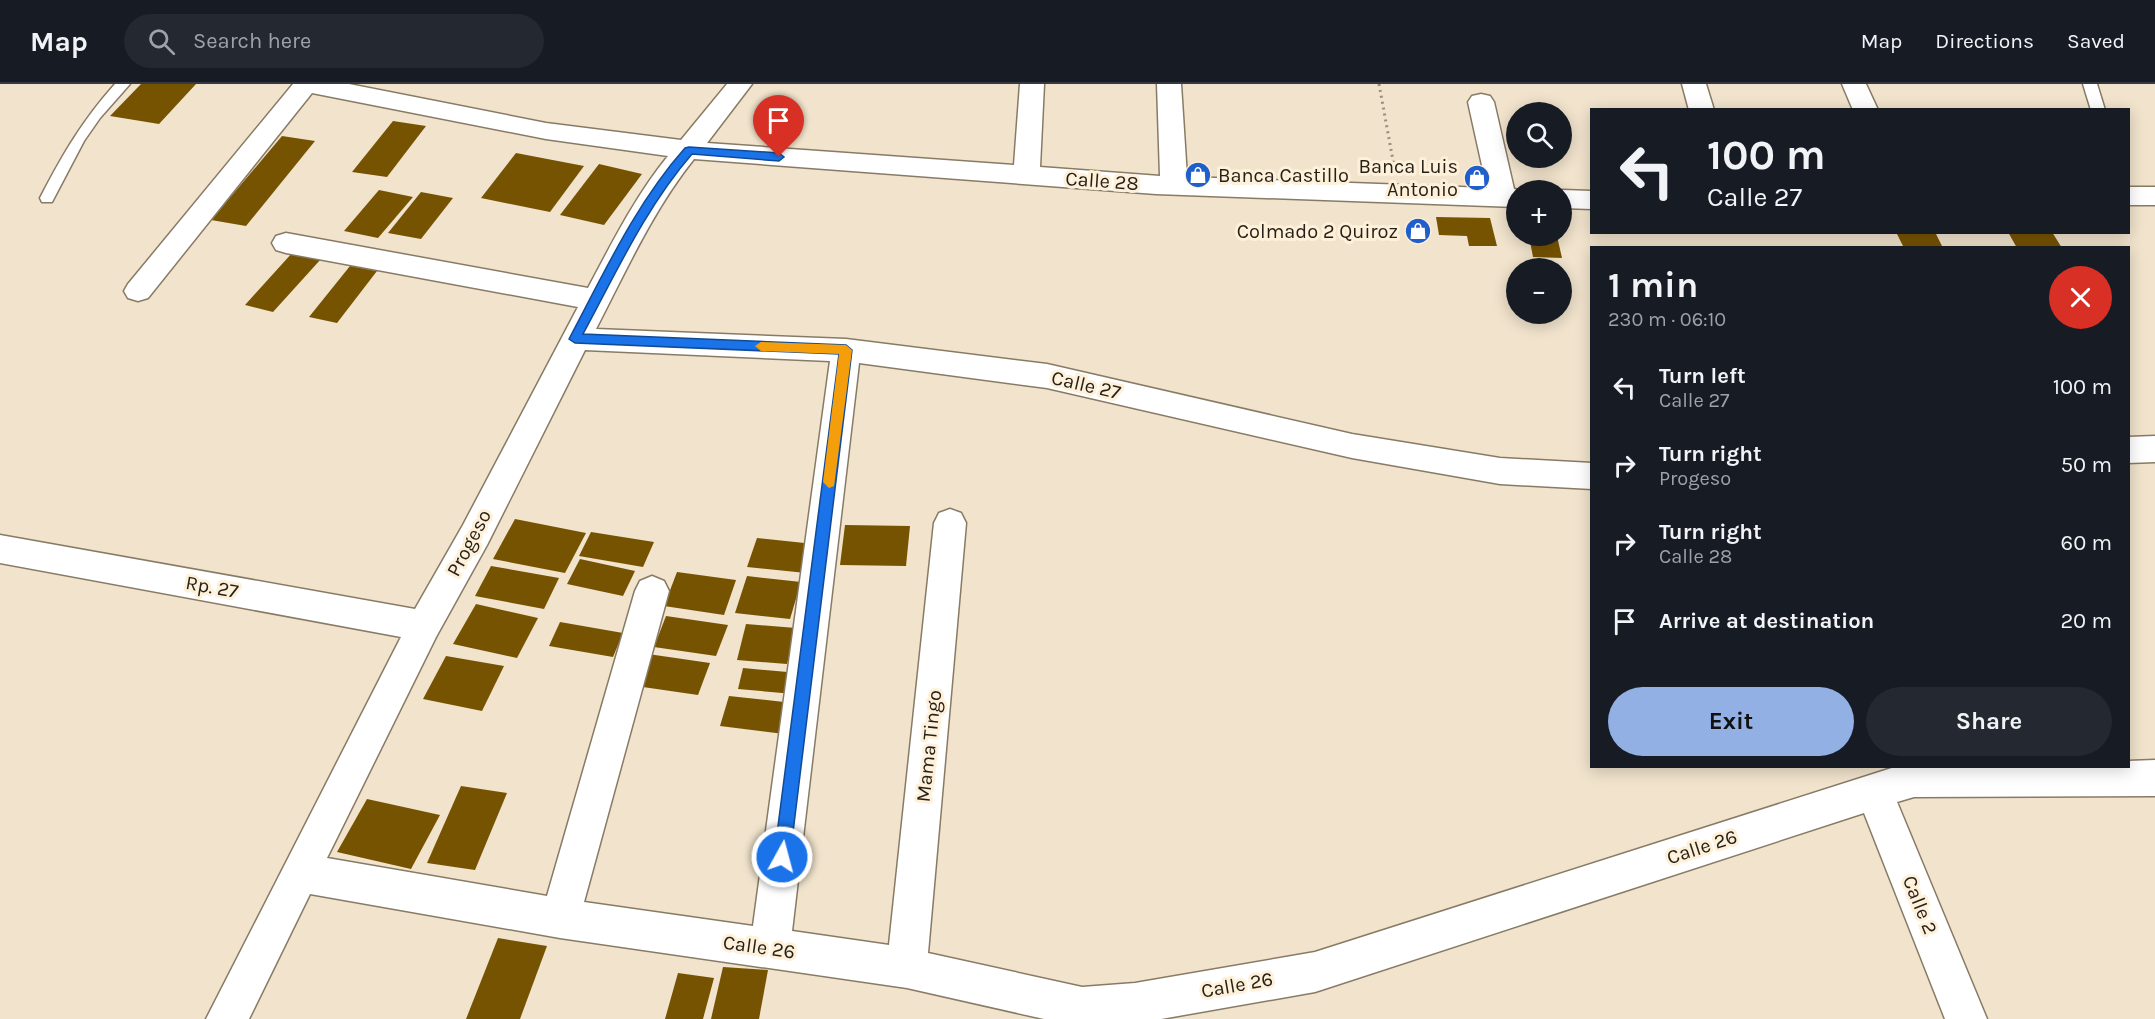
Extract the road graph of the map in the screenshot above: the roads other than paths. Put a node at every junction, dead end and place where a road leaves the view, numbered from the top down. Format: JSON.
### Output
{"nodes":[{"id":1,"x":123,"y":84,"type":"edge"},
{"id":2,"x":308,"y":84,"type":"edge"},
{"id":3,"x":740,"y":84,"type":"edge"},
{"id":4,"x":1032,"y":84,"type":"edge"},
{"id":5,"x":1168,"y":84,"type":"edge"},
{"id":6,"x":1694,"y":84,"type":"edge"},
{"id":7,"x":1854,"y":84,"type":"edge"},
{"id":8,"x":2091,"y":84,"type":"edge"},
{"id":9,"x":1481,"y":102,"type":"dead end"},
{"id":10,"x":1701,"y":108,"type":"edge"},
{"id":11,"x":1865,"y":108,"type":"edge"},
{"id":12,"x":2097,"y":108,"type":"edge"},
{"id":13,"x":689,"y":150,"type":"junction"},
{"id":14,"x":1026,"y":176,"type":"junction"},
{"id":15,"x":1174,"y":185,"type":"junction"},
{"id":16,"x":1506,"y":185,"type":"edge"},
{"id":17,"x":47,"y":198,"type":"dead end"},
{"id":18,"x":1506,"y":198,"type":"edge"},
{"id":19,"x":1572,"y":199,"type":"edge"},
{"id":20,"x":1590,"y":200,"type":"edge"},
{"id":21,"x":286,"y":243,"type":"dead end"},
{"id":22,"x":138,"y":291,"type":"dead end"},
{"id":23,"x":596,"y":300,"type":"junction"},
{"id":24,"x":575,"y":339,"type":"junction"},
{"id":25,"x":846,"y":350,"type":"junction"},
{"id":26,"x":2155,"y":449,"type":"edge"},
{"id":27,"x":2130,"y":450,"type":"edge"},
{"id":28,"x":1590,"y":477,"type":"edge"},
{"id":29,"x":950,"y":523,"type":"dead end"},
{"id":30,"x":0,"y":549,"type":"edge"},
{"id":31,"x":652,"y":591,"type":"dead end"},
{"id":32,"x":424,"y":626,"type":"junction"},
{"id":33,"x":2155,"y":778,"type":"edge"},
{"id":34,"x":1874,"y":791,"type":"junction"},
{"id":35,"x":301,"y":873,"type":"junction"},
{"id":36,"x":560,"y":918,"type":"junction"},
{"id":37,"x":770,"y":949,"type":"junction"},
{"id":38,"x":907,"y":968,"type":"junction"},
{"id":39,"x":1083,"y":1013,"type":"edge"},
{"id":40,"x":226,"y":1019,"type":"edge"},
{"id":41,"x":1966,"y":1019,"type":"edge"}],
"edges":[{"from":1,"to":17,"type":"lane"},
{"from":2,"to":13,"type":"street","name":"Calle 28"},
{"from":2,"to":22,"type":"street"},
{"from":3,"to":13,"type":"street","name":"Progeso"},
{"from":4,"to":14,"type":"street"},
{"from":5,"to":15,"type":"street"},
{"from":6,"to":10,"type":"street"},
{"from":7,"to":11,"type":"street"},
{"from":8,"to":12,"type":"lane"},
{"from":9,"to":16,"type":"street"},
{"from":13,"to":14,"type":"street","name":"Calle 28"},
{"from":13,"to":23,"type":"street","name":"Progeso"},
{"from":14,"to":15,"type":"street","name":"Calle 28"},
{"from":15,"to":18,"type":"street","name":"Calle 28"},
{"from":19,"to":20,"type":"street"},
{"from":21,"to":23,"type":"street"},
{"from":23,"to":24,"type":"street","name":"Progeso"},
{"from":24,"to":25,"type":"street","name":"Calle 27"},
{"from":24,"to":32,"type":"street","name":"Progeso"},
{"from":25,"to":28,"type":"street","name":"Calle 27"},
{"from":25,"to":37,"type":"street"},
{"from":26,"to":27,"type":"street"},
{"from":29,"to":38,"type":"street","name":"Mama Tingo"},
{"from":30,"to":32,"type":"street","name":"Rp. 27"},
{"from":31,"to":36,"type":"street"},
{"from":32,"to":35,"type":"street","name":"Progeso"},
{"from":33,"to":34,"type":"street","name":"Calle 26"},
{"from":34,"to":39,"type":"street","name":"Calle 26"},
{"from":34,"to":41,"type":"street","name":"Calle 2"},
{"from":35,"to":36,"type":"street","name":"Calle 26"},
{"from":35,"to":40,"type":"street","name":"Progeso"},
{"from":36,"to":37,"type":"street","name":"Calle 26"},
{"from":37,"to":38,"type":"street","name":"Calle 26"},
{"from":38,"to":39,"type":"street","name":"Calle 26"}]}
